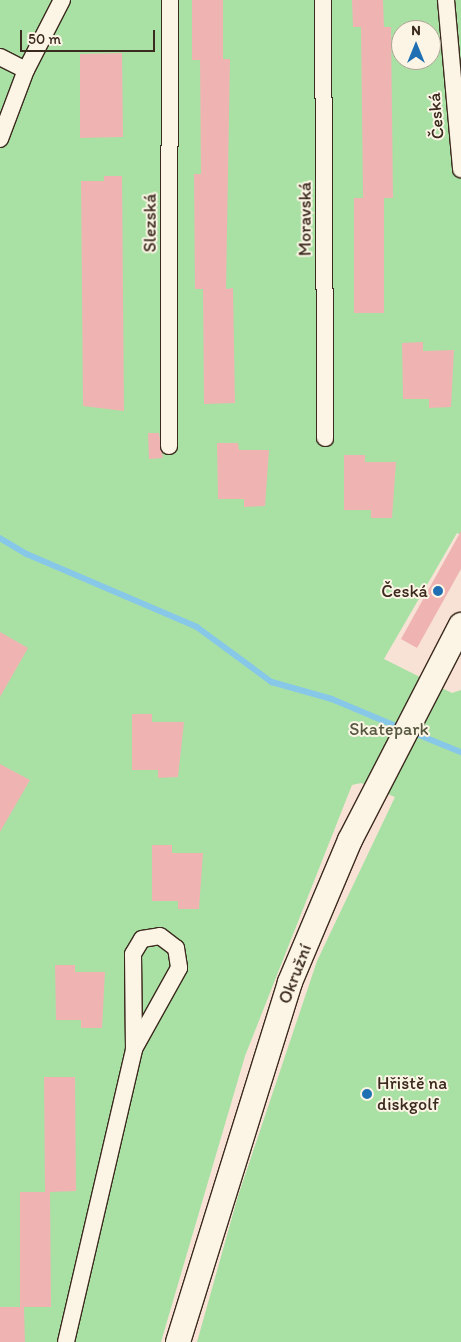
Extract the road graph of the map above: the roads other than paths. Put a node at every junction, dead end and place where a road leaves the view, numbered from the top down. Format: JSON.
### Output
{"nodes":[{"id":1,"x":62,"y":0,"type":"edge"},
{"id":2,"x":170,"y":0,"type":"edge"},
{"id":3,"x":323,"y":0,"type":"edge"},
{"id":4,"x":446,"y":0,"type":"edge"},
{"id":5,"x":0,"y":56,"type":"edge"},
{"id":6,"x":26,"y":70,"type":"junction"},
{"id":7,"x":0,"y":139,"type":"edge"},
{"id":8,"x":461,"y":169,"type":"edge"},
{"id":9,"x":325,"y":438,"type":"dead end"},
{"id":10,"x":169,"y":446,"type":"dead end"},
{"id":11,"x":461,"y":625,"type":"edge"},
{"id":12,"x":134,"y":1049,"type":"junction"},
{"id":13,"x":66,"y":1342,"type":"edge"},
{"id":14,"x":178,"y":1342,"type":"edge"}],
"edges":[{"from":1,"to":6,"type":"street"},
{"from":2,"to":10,"type":"street","name":"Slezská"},
{"from":3,"to":9,"type":"street","name":"Moravská"},
{"from":4,"to":8,"type":"street","name":"Česká"},
{"from":5,"to":6,"type":"street"},
{"from":6,"to":7,"type":"street"},
{"from":11,"to":14,"type":"street","name":"Okružní"},
{"from":12,"to":12,"type":"street"},
{"from":12,"to":13,"type":"street"}]}
